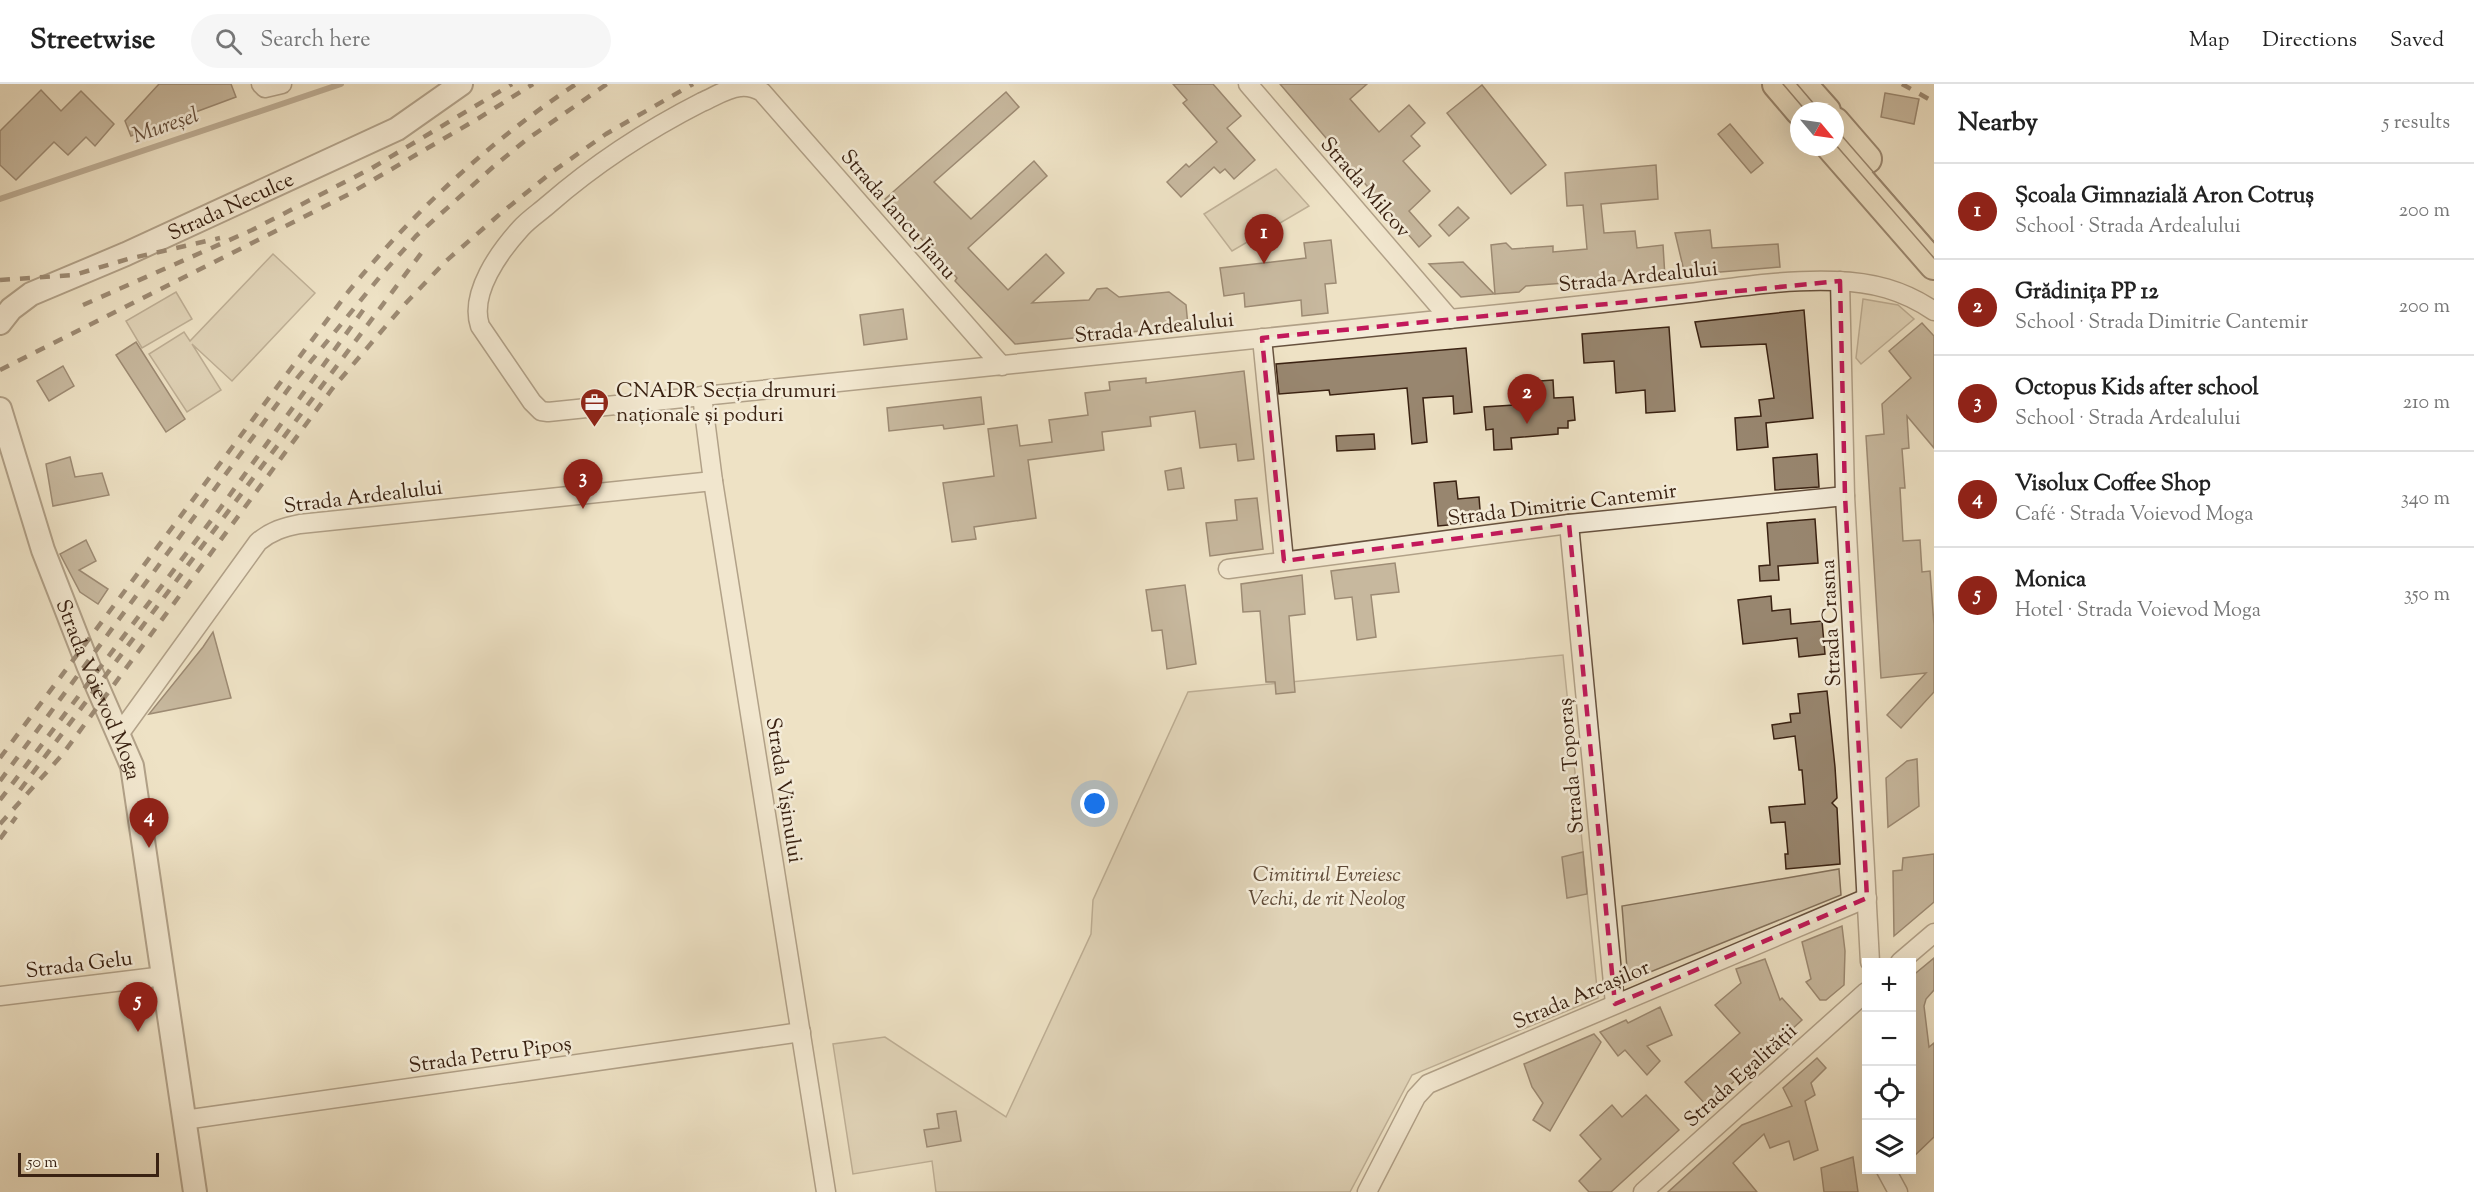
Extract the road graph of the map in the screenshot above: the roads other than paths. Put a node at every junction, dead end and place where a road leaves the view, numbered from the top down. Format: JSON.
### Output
{"nodes":[{"id":1,"x":461,"y":84,"type":"edge"},
{"id":2,"x":1248,"y":84,"type":"edge"},
{"id":3,"x":1777,"y":84,"type":"edge"},
{"id":4,"x":1802,"y":84,"type":"edge"},
{"id":5,"x":762,"y":92,"type":"joint"},
{"id":6,"x":1792,"y":102,"type":"edge"},
{"id":7,"x":1818,"y":102,"type":"edge"},
{"id":8,"x":1844,"y":132,"type":"edge"},
{"id":9,"x":1839,"y":156,"type":"edge"},
{"id":10,"x":1934,"y":236,"type":"edge"},
{"id":11,"x":1934,"y":265,"type":"edge"},
{"id":12,"x":1840,"y":281,"type":"junction"},
{"id":13,"x":1934,"y":311,"type":"edge"},
{"id":14,"x":1450,"y":319,"type":"junction"},
{"id":15,"x":0,"y":323,"type":"edge"},
{"id":16,"x":1262,"y":338,"type":"junction"},
{"id":17,"x":1002,"y":366,"type":"junction"},
{"id":18,"x":702,"y":396,"type":"junction"},
{"id":19,"x":0,"y":409,"type":"edge"},
{"id":20,"x":713,"y":481,"type":"junction"},
{"id":21,"x":1845,"y":496,"type":"junction"},
{"id":22,"x":1569,"y":524,"type":"junction"},
{"id":23,"x":1284,"y":561,"type":"junction"},
{"id":24,"x":1228,"y":569,"type":"dead end"},
{"id":25,"x":120,"y":733,"type":"junction"},
{"id":26,"x":1867,"y":898,"type":"junction"},
{"id":27,"x":1934,"y":933,"type":"edge"},
{"id":28,"x":1870,"y":958,"type":"edge"},
{"id":29,"x":1906,"y":958,"type":"edge"},
{"id":30,"x":164,"y":976,"type":"junction"},
{"id":31,"x":0,"y":996,"type":"edge"},
{"id":32,"x":1862,"y":996,"type":"edge"},
{"id":33,"x":1615,"y":1004,"type":"junction"},
{"id":34,"x":801,"y":1032,"type":"junction"},
{"id":35,"x":184,"y":1120,"type":"junction"},
{"id":36,"x":1888,"y":1174,"type":"edge"},
{"id":37,"x":195,"y":1192,"type":"edge"},
{"id":38,"x":826,"y":1192,"type":"edge"},
{"id":39,"x":1367,"y":1192,"type":"edge"},
{"id":40,"x":1643,"y":1192,"type":"edge"},
{"id":41,"x":1898,"y":1192,"type":"edge"}],
"edges":[{"from":1,"to":15,"type":"street","name":"Strada Neculce"},
{"from":2,"to":14,"type":"street","name":"Strada Milcov"},
{"from":3,"to":6,"type":"main road"},
{"from":4,"to":7,"type":"main road"},
{"from":5,"to":17,"type":"street","name":"Strada Iancu Jianu"},
{"from":5,"to":18,"type":"street","name":"Strada Ardealului"},
{"from":8,"to":10,"type":"main road"},
{"from":9,"to":11,"type":"main road"},
{"from":12,"to":13,"type":"street","name":"Strada Ardealului"},
{"from":12,"to":14,"type":"street","name":"Strada Ardealului"},
{"from":12,"to":21,"type":"street","name":"Strada Crasna"},
{"from":14,"to":16,"type":"street","name":"Strada Ardealului"},
{"from":16,"to":17,"type":"street","name":"Strada Ardealului"},
{"from":16,"to":23,"type":"street"},
{"from":17,"to":18,"type":"street","name":"Strada Ardealului"},
{"from":18,"to":20,"type":"street","name":"Strada Vișinului"},
{"from":19,"to":25,"type":"street","name":"Strada Voievod Moga"},
{"from":20,"to":25,"type":"street","name":"Strada Ardealului"},
{"from":20,"to":34,"type":"street","name":"Strada Vișinului"},
{"from":21,"to":22,"type":"street","name":"Strada Dimitrie Cantemir"},
{"from":21,"to":26,"type":"street","name":"Strada Crasna"},
{"from":22,"to":23,"type":"street","name":"Strada Dimitrie Cantemir"},
{"from":22,"to":33,"type":"street","name":"Strada Toporaș"},
{"from":23,"to":24,"type":"street","name":"Strada Dimitrie Cantemir"},
{"from":25,"to":30,"type":"street","name":"Strada Voievod Moga"},
{"from":26,"to":28,"type":"street","name":"Strada Crasna"},
{"from":26,"to":33,"type":"street","name":"Strada Arcașilor"},
{"from":27,"to":29,"type":"street"},
{"from":30,"to":31,"type":"street","name":"Strada Gelu"},
{"from":30,"to":35,"type":"street","name":"Strada Voievod Moga"},
{"from":32,"to":40,"type":"street","name":"Strada Egalității"},
{"from":33,"to":39,"type":"street","name":"Strada Arcașilor"},
{"from":34,"to":35,"type":"street","name":"Strada Petru Pipoș"},
{"from":34,"to":38,"type":"street","name":"Strada Vișinului"},
{"from":35,"to":37,"type":"street","name":"Strada Voievod Moga"},
{"from":36,"to":41,"type":"street"}]}
